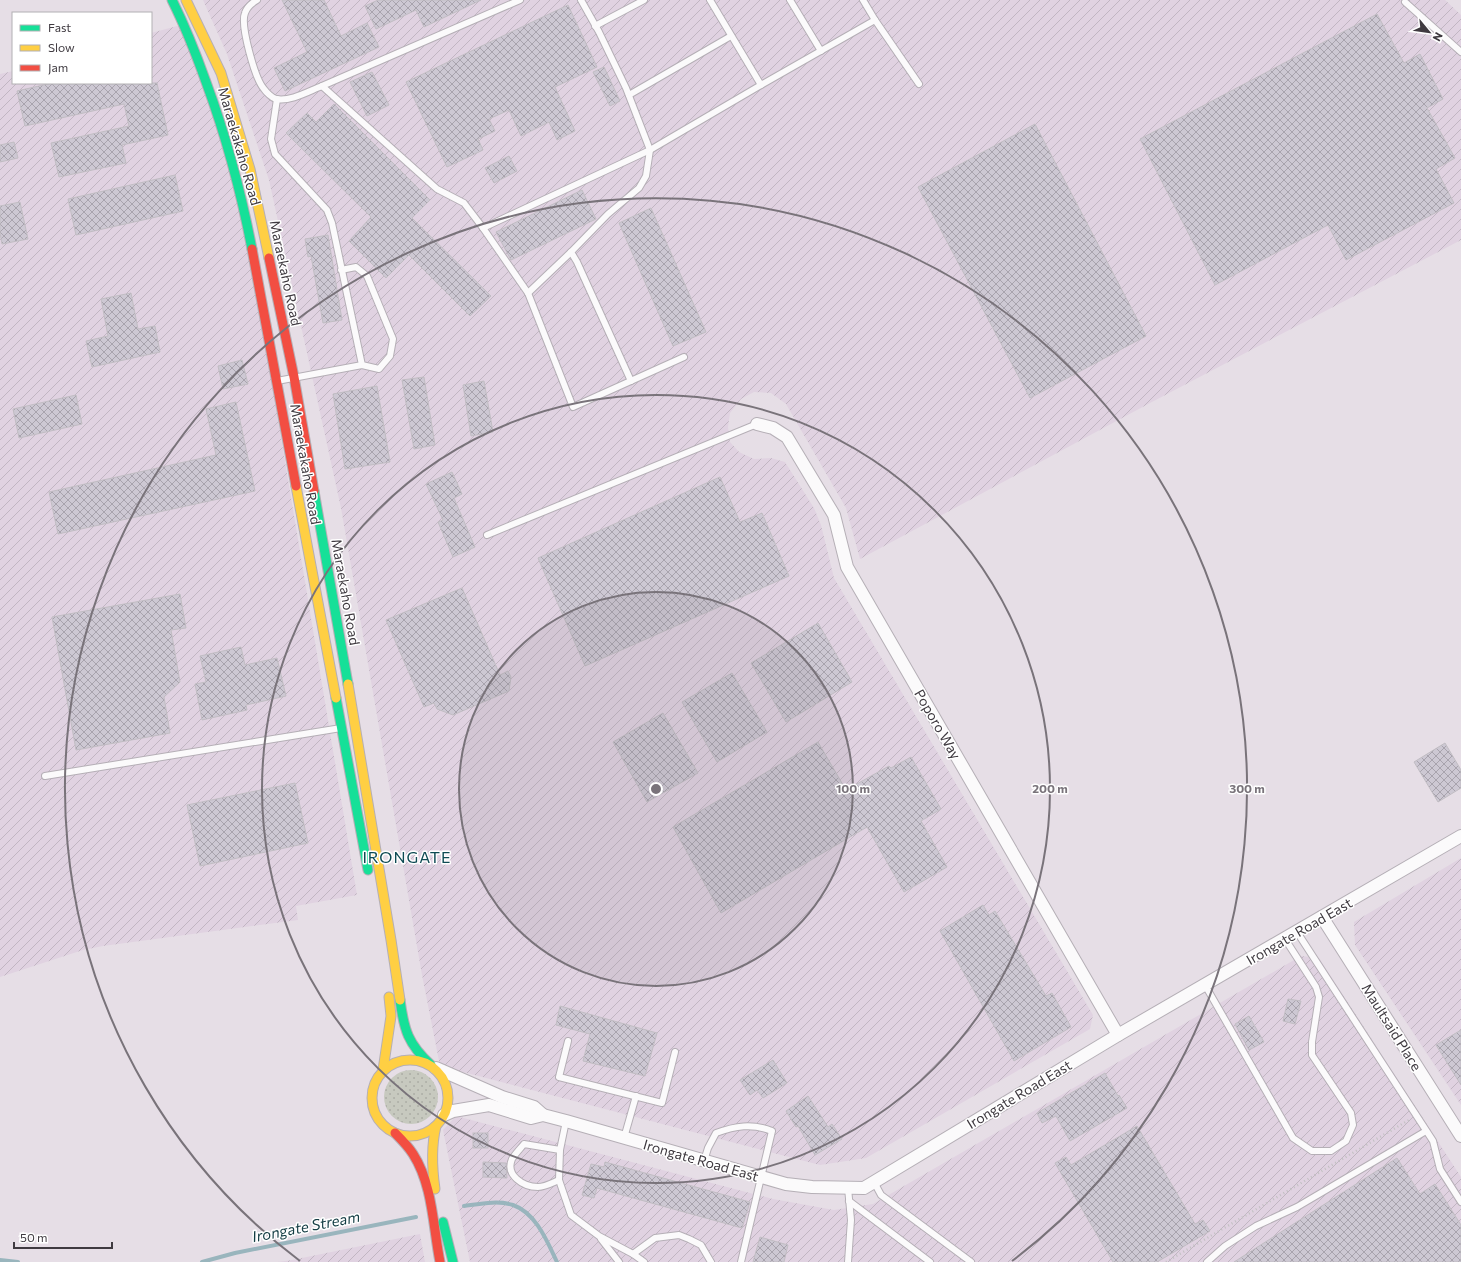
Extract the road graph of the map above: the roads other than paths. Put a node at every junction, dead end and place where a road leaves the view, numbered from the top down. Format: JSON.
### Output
{"nodes":[{"id":1,"x":172,"y":0,"type":"edge"},
{"id":2,"x":186,"y":0,"type":"edge"},
{"id":3,"x":257,"y":0,"type":"edge"},
{"id":4,"x":520,"y":0,"type":"edge"},
{"id":5,"x":581,"y":0,"type":"edge"},
{"id":6,"x":644,"y":0,"type":"edge"},
{"id":7,"x":710,"y":0,"type":"edge"},
{"id":8,"x":790,"y":0,"type":"edge"},
{"id":9,"x":863,"y":0,"type":"edge"},
{"id":10,"x":1405,"y":2,"type":"dead end"},
{"id":11,"x":875,"y":20,"type":"junction"},
{"id":12,"x":596,"y":26,"type":"junction"},
{"id":13,"x":731,"y":36,"type":"junction"},
{"id":14,"x":821,"y":51,"type":"junction"},
{"id":15,"x":1461,"y":52,"type":"edge"},
{"id":16,"x":919,"y":84,"type":"dead end"},
{"id":17,"x":761,"y":85,"type":"junction"},
{"id":18,"x":322,"y":86,"type":"junction"},
{"id":19,"x":630,"y":95,"type":"junction"},
{"id":20,"x":277,"y":99,"type":"junction"},
{"id":21,"x":650,"y":150,"type":"junction"},
{"id":22,"x":483,"y":228,"type":"junction"},
{"id":23,"x":571,"y":252,"type":"junction"},
{"id":24,"x":341,"y":270,"type":"junction"},
{"id":25,"x":528,"y":293,"type":"junction"},
{"id":26,"x":684,"y":357,"type":"dead end"},
{"id":27,"x":362,"y":365,"type":"junction"},
{"id":28,"x":294,"y":377,"type":"junction"},
{"id":29,"x":277,"y":381,"type":"junction"},
{"id":30,"x":631,"y":381,"type":"junction"},
{"id":31,"x":756,"y":424,"type":"joint"},
{"id":32,"x":487,"y":535,"type":"dead end"},
{"id":33,"x":355,"y":726,"type":"junction"},
{"id":34,"x":340,"y":728,"type":"junction"},
{"id":35,"x":45,"y":776,"type":"dead end"},
{"id":36,"x":1461,"y":836,"type":"edge"},
{"id":37,"x":370,"y":881,"type":"dead end"},
{"id":38,"x":1322,"y":918,"type":"junction"},
{"id":39,"x":1297,"y":932,"type":"junction"},
{"id":40,"x":1285,"y":939,"type":"junction"},
{"id":41,"x":387,"y":984,"type":"dead end"},
{"id":42,"x":1205,"y":985,"type":"junction"},
{"id":43,"x":1118,"y":1035,"type":"junction"},
{"id":44,"x":568,"y":1041,"type":"dead end"},
{"id":45,"x":675,"y":1052,"type":"dead end"},
{"id":46,"x":433,"y":1067,"type":"junction"},
{"id":47,"x":383,"y":1070,"type":"junction"},
{"id":48,"x":636,"y":1096,"type":"junction"},
{"id":49,"x":444,"y":1115,"type":"junction"},
{"id":50,"x":543,"y":1115,"type":"junction"},
{"id":51,"x":566,"y":1121,"type":"junction"},
{"id":52,"x":436,"y":1126,"type":"junction"},
{"id":53,"x":1426,"y":1131,"type":"junction"},
{"id":54,"x":395,"y":1133,"type":"junction"},
{"id":55,"x":1461,"y":1136,"type":"edge"},
{"id":56,"x":624,"y":1138,"type":"junction"},
{"id":57,"x":560,"y":1150,"type":"junction"},
{"id":58,"x":704,"y":1161,"type":"junction"},
{"id":59,"x":761,"y":1177,"type":"junction"},
{"id":60,"x":559,"y":1180,"type":"junction"},
{"id":61,"x":874,"y":1182,"type":"junction"},
{"id":62,"x":848,"y":1188,"type":"junction"},
{"id":63,"x":849,"y":1201,"type":"junction"},
{"id":64,"x":1461,"y":1202,"type":"edge"},
{"id":65,"x":599,"y":1236,"type":"junction"},
{"id":66,"x":633,"y":1254,"type":"junction"},
{"id":67,"x":440,"y":1262,"type":"edge"},
{"id":68,"x":453,"y":1262,"type":"edge"},
{"id":69,"x":619,"y":1262,"type":"edge"},
{"id":70,"x":644,"y":1262,"type":"edge"},
{"id":71,"x":711,"y":1262,"type":"edge"},
{"id":72,"x":741,"y":1262,"type":"edge"},
{"id":73,"x":848,"y":1262,"type":"edge"},
{"id":74,"x":930,"y":1262,"type":"edge"},
{"id":75,"x":971,"y":1262,"type":"edge"},
{"id":76,"x":1207,"y":1262,"type":"edge"}],
"edges":[{"from":1,"to":29,"type":"main road","name":"Maraekakaho Road"},
{"from":2,"to":28,"type":"main road","name":"Maraekaho Road"},
{"from":3,"to":20,"type":"lane"},
{"from":4,"to":18,"type":"lane"},
{"from":5,"to":12,"type":"lane"},
{"from":6,"to":12,"type":"lane"},
{"from":7,"to":13,"type":"lane"},
{"from":8,"to":14,"type":"lane"},
{"from":9,"to":11,"type":"lane"},
{"from":10,"to":15,"type":"lane"},
{"from":11,"to":14,"type":"lane"},
{"from":11,"to":16,"type":"lane"},
{"from":12,"to":19,"type":"lane"},
{"from":13,"to":17,"type":"lane"},
{"from":13,"to":19,"type":"lane"},
{"from":14,"to":17,"type":"lane"},
{"from":17,"to":21,"type":"lane"},
{"from":18,"to":20,"type":"lane"},
{"from":18,"to":22,"type":"lane"},
{"from":19,"to":21,"type":"lane"},
{"from":20,"to":24,"type":"lane"},
{"from":21,"to":22,"type":"lane"},
{"from":21,"to":23,"type":"lane"},
{"from":22,"to":25,"type":"lane"},
{"from":23,"to":25,"type":"lane"},
{"from":23,"to":30,"type":"lane"},
{"from":24,"to":27,"type":"lane"},
{"from":24,"to":27,"type":"lane"},
{"from":25,"to":30,"type":"lane"},
{"from":26,"to":30,"type":"lane"},
{"from":27,"to":28,"type":"lane"},
{"from":28,"to":29,"type":"lane"},
{"from":28,"to":33,"type":"main road","name":"Maraekaho Road"},
{"from":29,"to":34,"type":"main road","name":"Maraekakaho Road"},
{"from":31,"to":32,"type":"lane"},
{"from":31,"to":43,"type":"street","name":"Poporo Way"},
{"from":33,"to":34,"type":"lane"},
{"from":33,"to":46,"type":"main road","name":"Maraekaho Road"},
{"from":34,"to":35,"type":"lane"},
{"from":34,"to":37,"type":"main road","name":"Maraekakaho Road"},
{"from":36,"to":38,"type":"street","name":"Irongate Road East"},
{"from":38,"to":39,"type":"street","name":"Irongate Road East"},
{"from":38,"to":55,"type":"street","name":"Maultsaid Place"},
{"from":39,"to":40,"type":"street","name":"Irongate Road East"},
{"from":39,"to":53,"type":"lane"},
{"from":40,"to":42,"type":"street","name":"Irongate Road East"},
{"from":40,"to":42,"type":"lane"},
{"from":41,"to":47,"type":"main road"},
{"from":42,"to":43,"type":"street","name":"Irongate Road East"},
{"from":43,"to":61,"type":"street","name":"Irongate Road East"},
{"from":44,"to":48,"type":"lane"},
{"from":45,"to":48,"type":"lane"},
{"from":46,"to":47,"type":"main road"},
{"from":46,"to":49,"type":"main road"},
{"from":46,"to":50,"type":"street"},
{"from":47,"to":54,"type":"main road"},
{"from":48,"to":56,"type":"lane"},
{"from":49,"to":50,"type":"street"},
{"from":49,"to":52,"type":"main road"},
{"from":50,"to":51,"type":"street","name":"Irongate Road East"},
{"from":51,"to":56,"type":"street","name":"Irongate Road East"},
{"from":51,"to":57,"type":"lane"},
{"from":52,"to":54,"type":"main road"},
{"from":52,"to":68,"type":"main road"},
{"from":53,"to":64,"type":"lane"},
{"from":53,"to":76,"type":"lane"},
{"from":54,"to":67,"type":"main road"},
{"from":56,"to":58,"type":"street","name":"Irongate Road East"},
{"from":57,"to":60,"type":"lane"},
{"from":57,"to":60,"type":"lane"},
{"from":58,"to":59,"type":"street","name":"Irongate Road East"},
{"from":58,"to":59,"type":"lane"},
{"from":59,"to":62,"type":"street","name":"Irongate Road East"},
{"from":59,"to":72,"type":"lane"},
{"from":60,"to":65,"type":"lane"},
{"from":61,"to":62,"type":"street","name":"Irongate Road East"},
{"from":61,"to":75,"type":"lane"},
{"from":62,"to":63,"type":"lane"},
{"from":63,"to":73,"type":"lane"},
{"from":63,"to":74,"type":"lane"},
{"from":65,"to":66,"type":"lane"},
{"from":65,"to":69,"type":"lane"},
{"from":66,"to":70,"type":"lane"},
{"from":66,"to":71,"type":"lane"}]}
